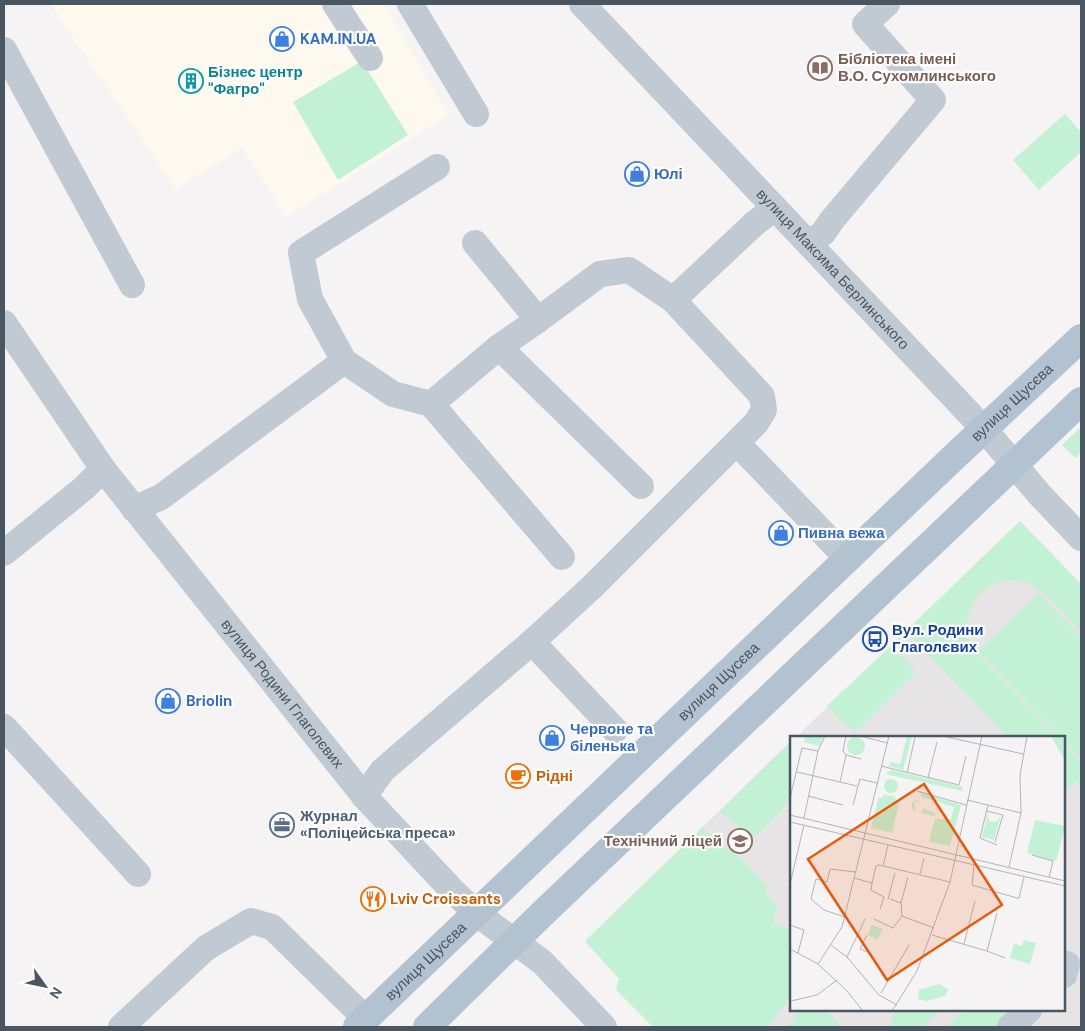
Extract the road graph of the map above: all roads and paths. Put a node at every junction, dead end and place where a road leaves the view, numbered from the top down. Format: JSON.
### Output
{"nodes":[{"id":1,"x":335,"y":4,"type":"edge"},
{"id":2,"x":410,"y":4,"type":"edge"},
{"id":3,"x":582,"y":4,"type":"edge"},
{"id":4,"x":887,"y":4,"type":"edge"},
{"id":5,"x":4,"y":50,"type":"edge"},
{"id":6,"x":370,"y":58,"type":"dead end"},
{"id":7,"x":476,"y":114,"type":"dead end"},
{"id":8,"x":436,"y":167,"type":"dead end"},
{"id":9,"x":775,"y":208,"type":"junction"},
{"id":10,"x":475,"y":243,"type":"dead end"},
{"id":11,"x":809,"y":244,"type":"junction"},
{"id":12,"x":132,"y":285,"type":"dead end"},
{"id":13,"x":673,"y":300,"type":"junction"},
{"id":14,"x":538,"y":320,"type":"junction"},
{"id":15,"x":4,"y":322,"type":"edge"},
{"id":16,"x":1081,"y":338,"type":"edge"},
{"id":17,"x":499,"y":347,"type":"junction"},
{"id":18,"x":344,"y":361,"type":"junction"},
{"id":19,"x":1081,"y":402,"type":"edge"},
{"id":20,"x":431,"y":404,"type":"junction"},
{"id":21,"x":984,"y":429,"type":"junction"},
{"id":22,"x":737,"y":443,"type":"junction"},
{"id":23,"x":1015,"y":466,"type":"junction"},
{"id":24,"x":103,"y":470,"type":"junction"},
{"id":25,"x":641,"y":486,"type":"dead end"},
{"id":26,"x":134,"y":509,"type":"junction"},
{"id":27,"x":1081,"y":538,"type":"edge"},
{"id":28,"x":4,"y":553,"type":"edge"},
{"id":29,"x":562,"y":557,"type":"dead end"},
{"id":30,"x":848,"y":559,"type":"junction"},
{"id":31,"x":532,"y":642,"type":"junction"},
{"id":32,"x":4,"y":727,"type":"edge"},
{"id":33,"x":615,"y":730,"type":"dead end"},
{"id":34,"x":364,"y":796,"type":"junction"},
{"id":35,"x":138,"y":874,"type":"dead end"},
{"id":36,"x":476,"y":913,"type":"junction"},
{"id":37,"x":515,"y":942,"type":"junction"},
{"id":38,"x":1028,"y":1011,"type":"edge"},
{"id":39,"x":361,"y":1023,"type":"edge"},
{"id":40,"x":122,"y":1027,"type":"edge"},
{"id":41,"x":427,"y":1027,"type":"edge"},
{"id":42,"x":604,"y":1027,"type":"edge"},
{"id":43,"x":1010,"y":1027,"type":"edge"}],
"edges":[{"from":1,"to":6,"type":"street"},
{"from":2,"to":7,"type":"street"},
{"from":3,"to":9,"type":"street","name":"вулиця Максима Берлинського"},
{"from":4,"to":11,"type":"street"},
{"from":5,"to":12,"type":"street"},
{"from":8,"to":18,"type":"street"},
{"from":9,"to":11,"type":"street","name":"вулиця Максима Берлинського"},
{"from":9,"to":13,"type":"street"},
{"from":10,"to":14,"type":"street"},
{"from":11,"to":21,"type":"street","name":"вулиця Максима Берлинського"},
{"from":13,"to":14,"type":"street"},
{"from":13,"to":22,"type":"street"},
{"from":14,"to":17,"type":"street"},
{"from":15,"to":24,"type":"street","name":"вулиця Родини Глаголєвих"},
{"from":16,"to":21,"type":"main road","name":"вулиця Щусєва"},
{"from":17,"to":20,"type":"street"},
{"from":17,"to":25,"type":"street"},
{"from":18,"to":20,"type":"street"},
{"from":18,"to":26,"type":"street"},
{"from":19,"to":23,"type":"main road"},
{"from":20,"to":29,"type":"street"},
{"from":21,"to":23,"type":"street","name":"вулиця Максима Берлинського"},
{"from":21,"to":30,"type":"main road","name":"вулиця Щусєва"},
{"from":22,"to":30,"type":"street"},
{"from":22,"to":31,"type":"street"},
{"from":23,"to":27,"type":"street","name":"вулиця Максима Берлинського"},
{"from":23,"to":37,"type":"main road"},
{"from":24,"to":26,"type":"street","name":"вулиця Родини Глаголєвих"},
{"from":24,"to":28,"type":"street"},
{"from":26,"to":34,"type":"street","name":"вулиця Родини Глаголєвих"},
{"from":30,"to":36,"type":"main road","name":"вулиця Щусєва"},
{"from":31,"to":33,"type":"street"},
{"from":31,"to":34,"type":"street"},
{"from":32,"to":35,"type":"street"},
{"from":34,"to":36,"type":"street","name":"вулиця Родини Глаголєвих"},
{"from":36,"to":37,"type":"street","name":"вулиця Родини Глаголєвих"},
{"from":36,"to":39,"type":"main road","name":"вулиця Щусєва"},
{"from":37,"to":41,"type":"main road"},
{"from":37,"to":42,"type":"street","name":"вулиця Родини Глаголєвих"},
{"from":38,"to":43,"type":"street"},
{"from":39,"to":40,"type":"street"}]}
